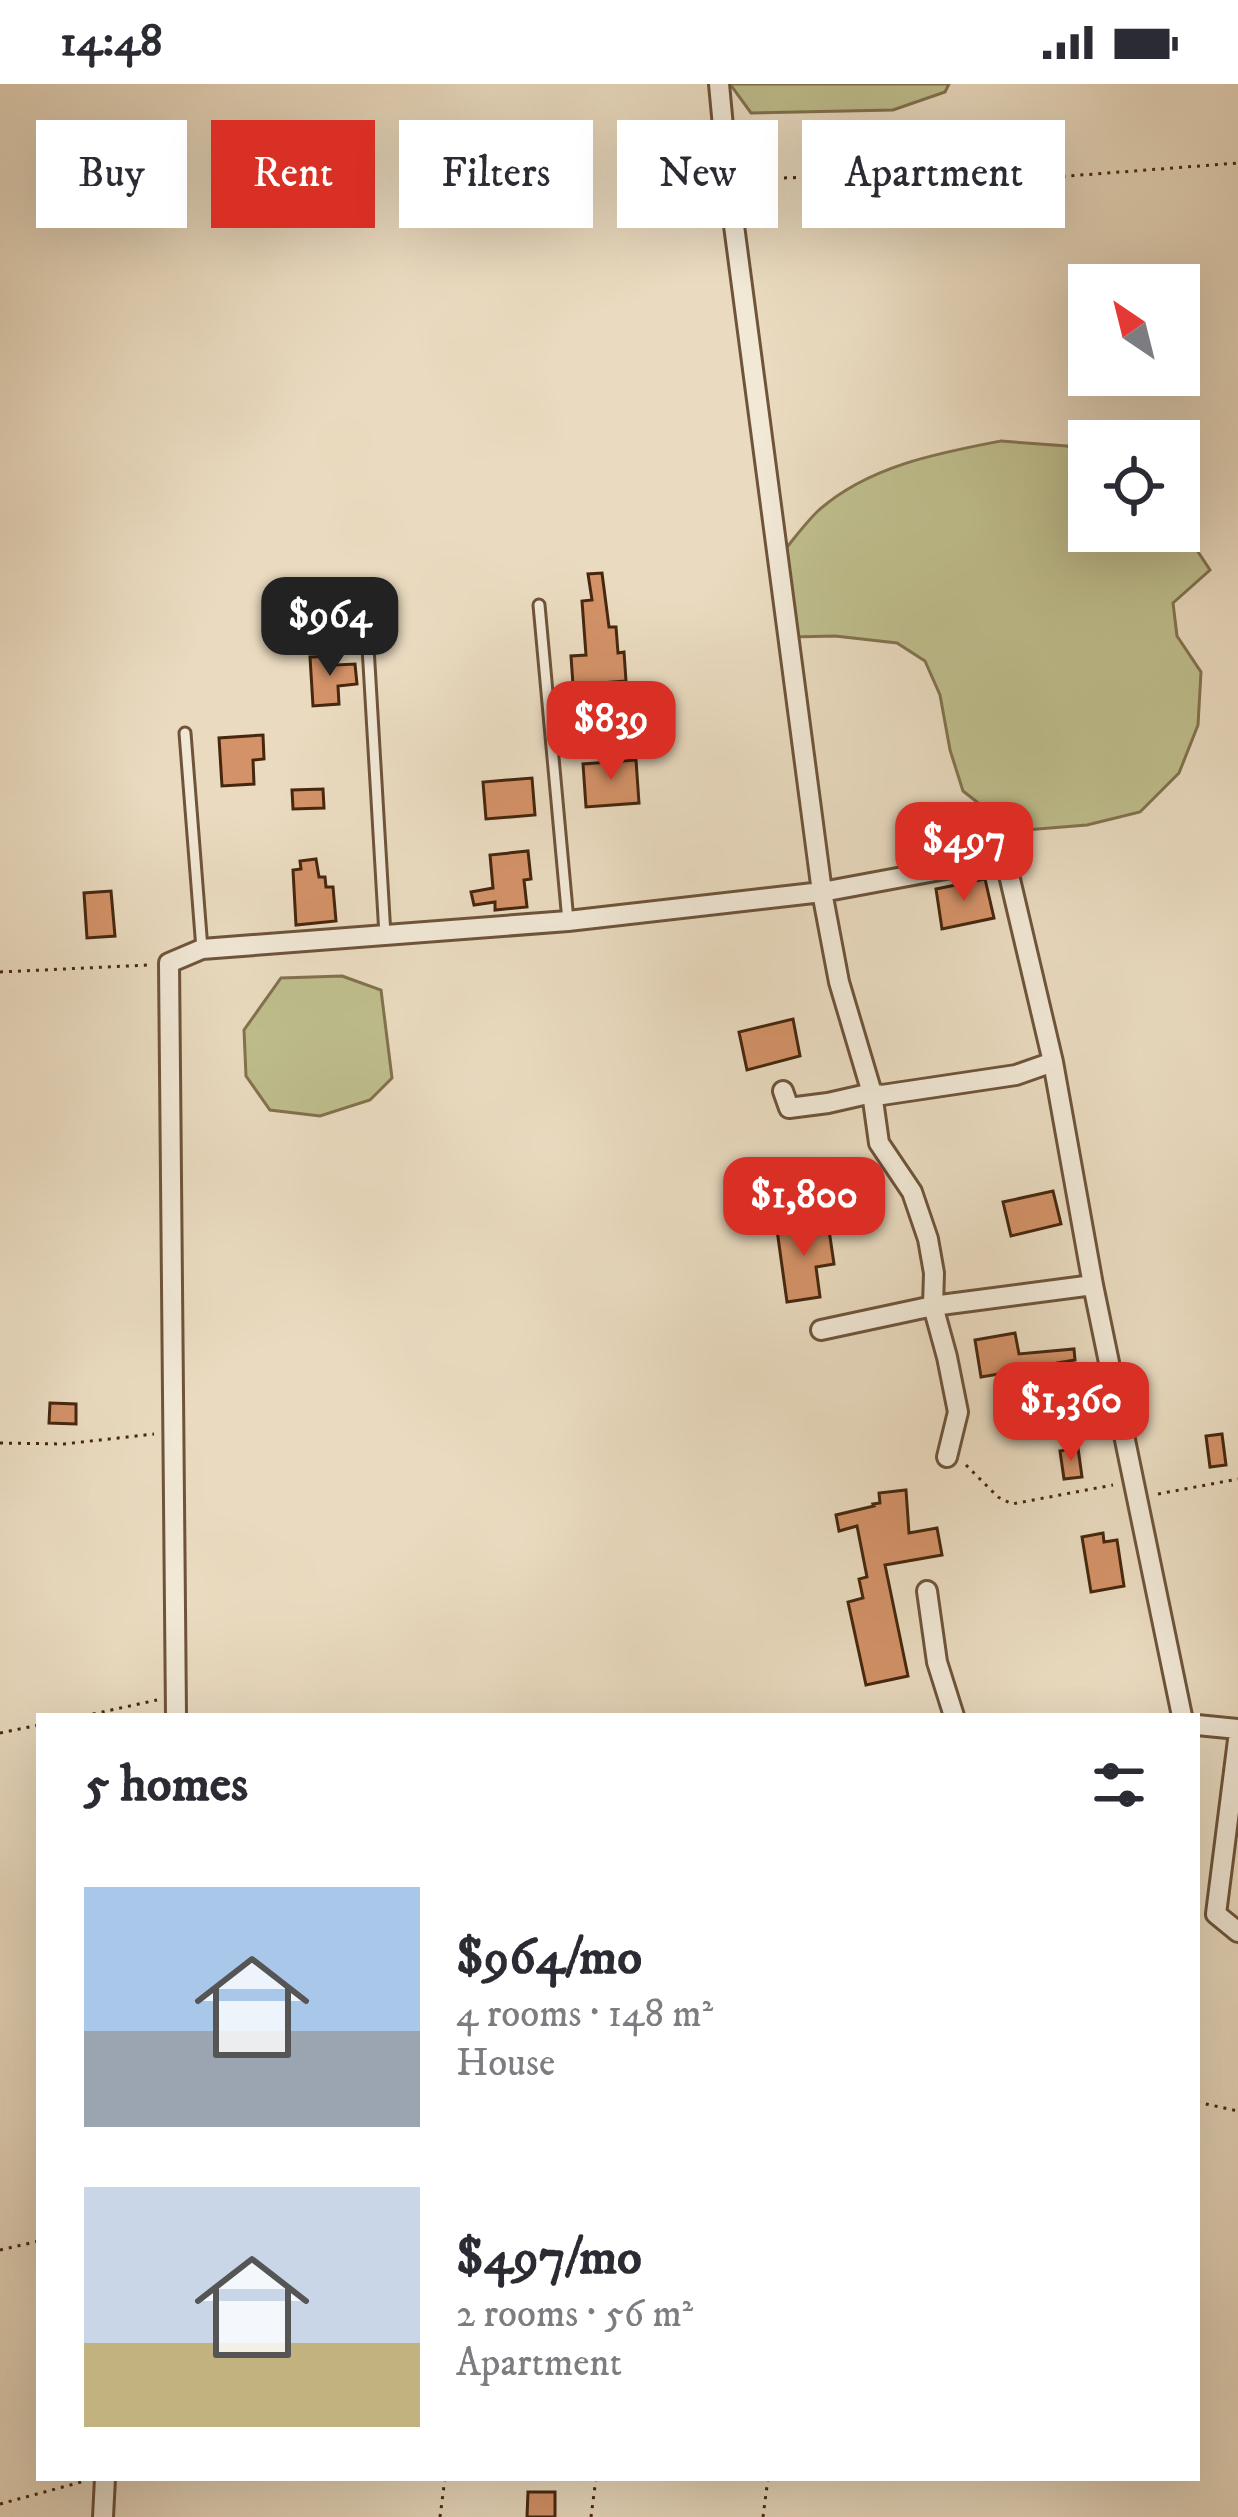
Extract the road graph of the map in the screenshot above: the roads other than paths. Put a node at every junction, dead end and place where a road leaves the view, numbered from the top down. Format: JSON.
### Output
{"nodes":[{"id":1,"x":719,"y":84,"type":"edge"},
{"id":2,"x":539,"y":605,"type":"dead end"},
{"id":3,"x":368,"y":647,"type":"dead end"},
{"id":4,"x":185,"y":733,"type":"dead end"},
{"id":5,"x":822,"y":892,"type":"junction"},
{"id":6,"x":568,"y":921,"type":"junction"},
{"id":7,"x":385,"y":935,"type":"junction"},
{"id":8,"x":202,"y":949,"type":"junction"},
{"id":9,"x":1053,"y":1062,"type":"junction"},
{"id":10,"x":783,"y":1091,"type":"dead end"},
{"id":11,"x":872,"y":1093,"type":"junction"},
{"id":12,"x":1093,"y":1285,"type":"junction"},
{"id":13,"x":933,"y":1306,"type":"junction"},
{"id":14,"x":821,"y":1330,"type":"dead end"},
{"id":15,"x":947,"y":1457,"type":"road end"},
{"id":16,"x":927,"y":1591,"type":"dead end"},
{"id":17,"x":176,"y":1706,"type":"edge"},
{"id":18,"x":953,"y":1713,"type":"edge"},
{"id":19,"x":1181,"y":1713,"type":"edge"},
{"id":20,"x":1200,"y":1725,"type":"edge"},
{"id":21,"x":1238,"y":1729,"type":"edge"},
{"id":22,"x":1238,"y":1740,"type":"edge"},
{"id":23,"x":1238,"y":1932,"type":"edge"},
{"id":24,"x":105,"y":2481,"type":"edge"},
{"id":25,"x":103,"y":2517,"type":"edge"}],
"edges":[{"from":1,"to":5,"type":"street"},
{"from":2,"to":6,"type":"lane"},
{"from":3,"to":7,"type":"lane"},
{"from":4,"to":8,"type":"lane"},
{"from":5,"to":6,"type":"street"},
{"from":5,"to":9,"type":"street"},
{"from":5,"to":11,"type":"street"},
{"from":6,"to":7,"type":"street"},
{"from":7,"to":8,"type":"street"},
{"from":8,"to":17,"type":"street"},
{"from":9,"to":11,"type":"street"},
{"from":9,"to":12,"type":"street"},
{"from":10,"to":11,"type":"street"},
{"from":11,"to":13,"type":"street"},
{"from":12,"to":13,"type":"street"},
{"from":12,"to":19,"type":"street"},
{"from":13,"to":14,"type":"street"},
{"from":13,"to":15,"type":"street"},
{"from":16,"to":18,"type":"street"},
{"from":20,"to":21,"type":"street"},
{"from":22,"to":23,"type":"street"},
{"from":24,"to":25,"type":"street"}]}
